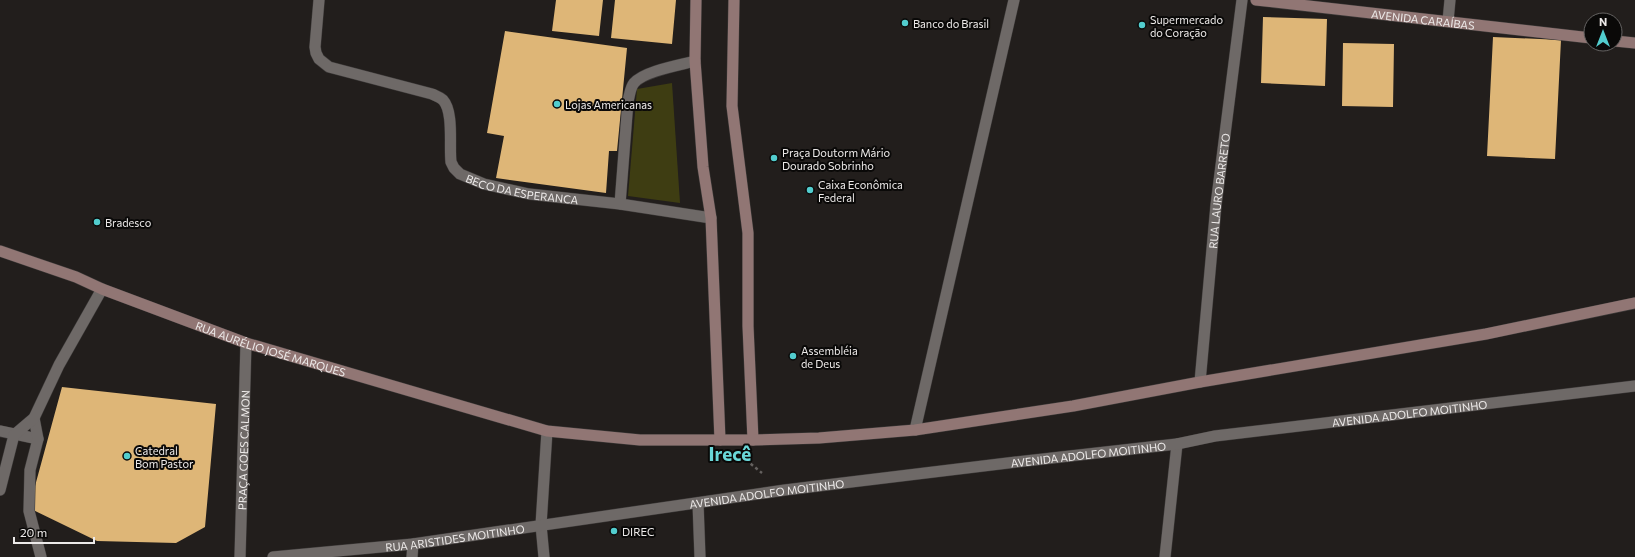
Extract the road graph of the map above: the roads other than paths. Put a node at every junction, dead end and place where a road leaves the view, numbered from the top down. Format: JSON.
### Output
{"nodes":[{"id":1,"x":318,"y":0,"type":"edge"},
{"id":2,"x":696,"y":0,"type":"edge"},
{"id":3,"x":734,"y":0,"type":"edge"},
{"id":4,"x":1014,"y":0,"type":"edge"},
{"id":5,"x":1242,"y":0,"type":"edge"},
{"id":6,"x":1256,"y":0,"type":"edge"},
{"id":7,"x":1450,"y":0,"type":"edge"},
{"id":8,"x":1448,"y":22,"type":"junction"},
{"id":9,"x":1583,"y":37,"type":"edge"},
{"id":10,"x":1623,"y":42,"type":"edge"},
{"id":11,"x":1635,"y":43,"type":"edge"},
{"id":12,"x":695,"y":61,"type":"junction"},
{"id":13,"x":620,"y":204,"type":"junction"},
{"id":14,"x":711,"y":218,"type":"junction"},
{"id":15,"x":0,"y":251,"type":"edge"},
{"id":16,"x":102,"y":289,"type":"junction"},
{"id":17,"x":1635,"y":303,"type":"edge"},
{"id":18,"x":246,"y":343,"type":"junction"},
{"id":19,"x":1200,"y":382,"type":"junction"},
{"id":20,"x":1635,"y":386,"type":"edge"},
{"id":21,"x":34,"y":418,"type":"junction"},
{"id":22,"x":914,"y":430,"type":"junction"},
{"id":23,"x":547,"y":431,"type":"junction"},
{"id":24,"x":0,"y":432,"type":"edge"},
{"id":25,"x":14,"y":435,"type":"junction"},
{"id":26,"x":38,"y":439,"type":"junction"},
{"id":27,"x":720,"y":440,"type":"junction"},
{"id":28,"x":753,"y":440,"type":"junction"},
{"id":29,"x":1177,"y":444,"type":"junction"},
{"id":30,"x":0,"y":490,"type":"edge"},
{"id":31,"x":698,"y":503,"type":"junction"},
{"id":32,"x":541,"y":525,"type":"junction"},
{"id":33,"x":413,"y":544,"type":"junction"},
{"id":34,"x":41,"y":557,"type":"edge"},
{"id":35,"x":240,"y":557,"type":"edge"},
{"id":36,"x":273,"y":557,"type":"edge"},
{"id":37,"x":412,"y":557,"type":"edge"},
{"id":38,"x":544,"y":557,"type":"edge"},
{"id":39,"x":700,"y":557,"type":"edge"},
{"id":40,"x":1166,"y":557,"type":"edge"}],
"edges":[{"from":1,"to":13,"type":"street","name":"BECO DA ESPERANCA"},
{"from":2,"to":12,"type":"main road"},
{"from":3,"to":28,"type":"main road"},
{"from":4,"to":22,"type":"street"},
{"from":5,"to":19,"type":"street","name":"RUA LAURO BARRETO"},
{"from":6,"to":8,"type":"main road","name":"AVENIDA CARAÍBAS"},
{"from":7,"to":8,"type":"street"},
{"from":8,"to":9,"type":"main road","name":"AVENIDA CARAÍBAS"},
{"from":10,"to":11,"type":"main road"},
{"from":12,"to":13,"type":"street"},
{"from":12,"to":14,"type":"main road"},
{"from":13,"to":14,"type":"street","name":"BECO DA ESPERANCA"},
{"from":14,"to":27,"type":"main road"},
{"from":15,"to":16,"type":"main road","name":"RUA AURÉLIO JOSÉ MARQUES"},
{"from":16,"to":18,"type":"main road","name":"RUA AURÉLIO JOSÉ MARQUES"},
{"from":16,"to":21,"type":"street"},
{"from":17,"to":19,"type":"main road"},
{"from":18,"to":23,"type":"main road","name":"RUA AURÉLIO JOSÉ MARQUES"},
{"from":18,"to":35,"type":"street","name":"PRAÇA GOES CALMON"},
{"from":19,"to":22,"type":"main road"},
{"from":20,"to":29,"type":"street","name":"AVENIDA ADOLFO MOITINHO"},
{"from":21,"to":25,"type":"street"},
{"from":21,"to":26,"type":"street"},
{"from":22,"to":28,"type":"main road"},
{"from":23,"to":27,"type":"main road"},
{"from":23,"to":32,"type":"street"},
{"from":24,"to":25,"type":"street"},
{"from":25,"to":26,"type":"street"},
{"from":25,"to":30,"type":"street"},
{"from":26,"to":34,"type":"street"},
{"from":27,"to":28,"type":"main road"},
{"from":29,"to":31,"type":"street","name":"AVENIDA ADOLFO MOITINHO"},
{"from":29,"to":40,"type":"street"},
{"from":31,"to":32,"type":"street","name":"AVENIDA ADOLFO MOITINHO"},
{"from":31,"to":39,"type":"street"},
{"from":32,"to":33,"type":"street","name":"RUA ARISTIDES MOITINHO"},
{"from":32,"to":38,"type":"street"},
{"from":33,"to":36,"type":"street","name":"RUA ARISTIDES MOITINHO"},
{"from":33,"to":37,"type":"street"}]}
